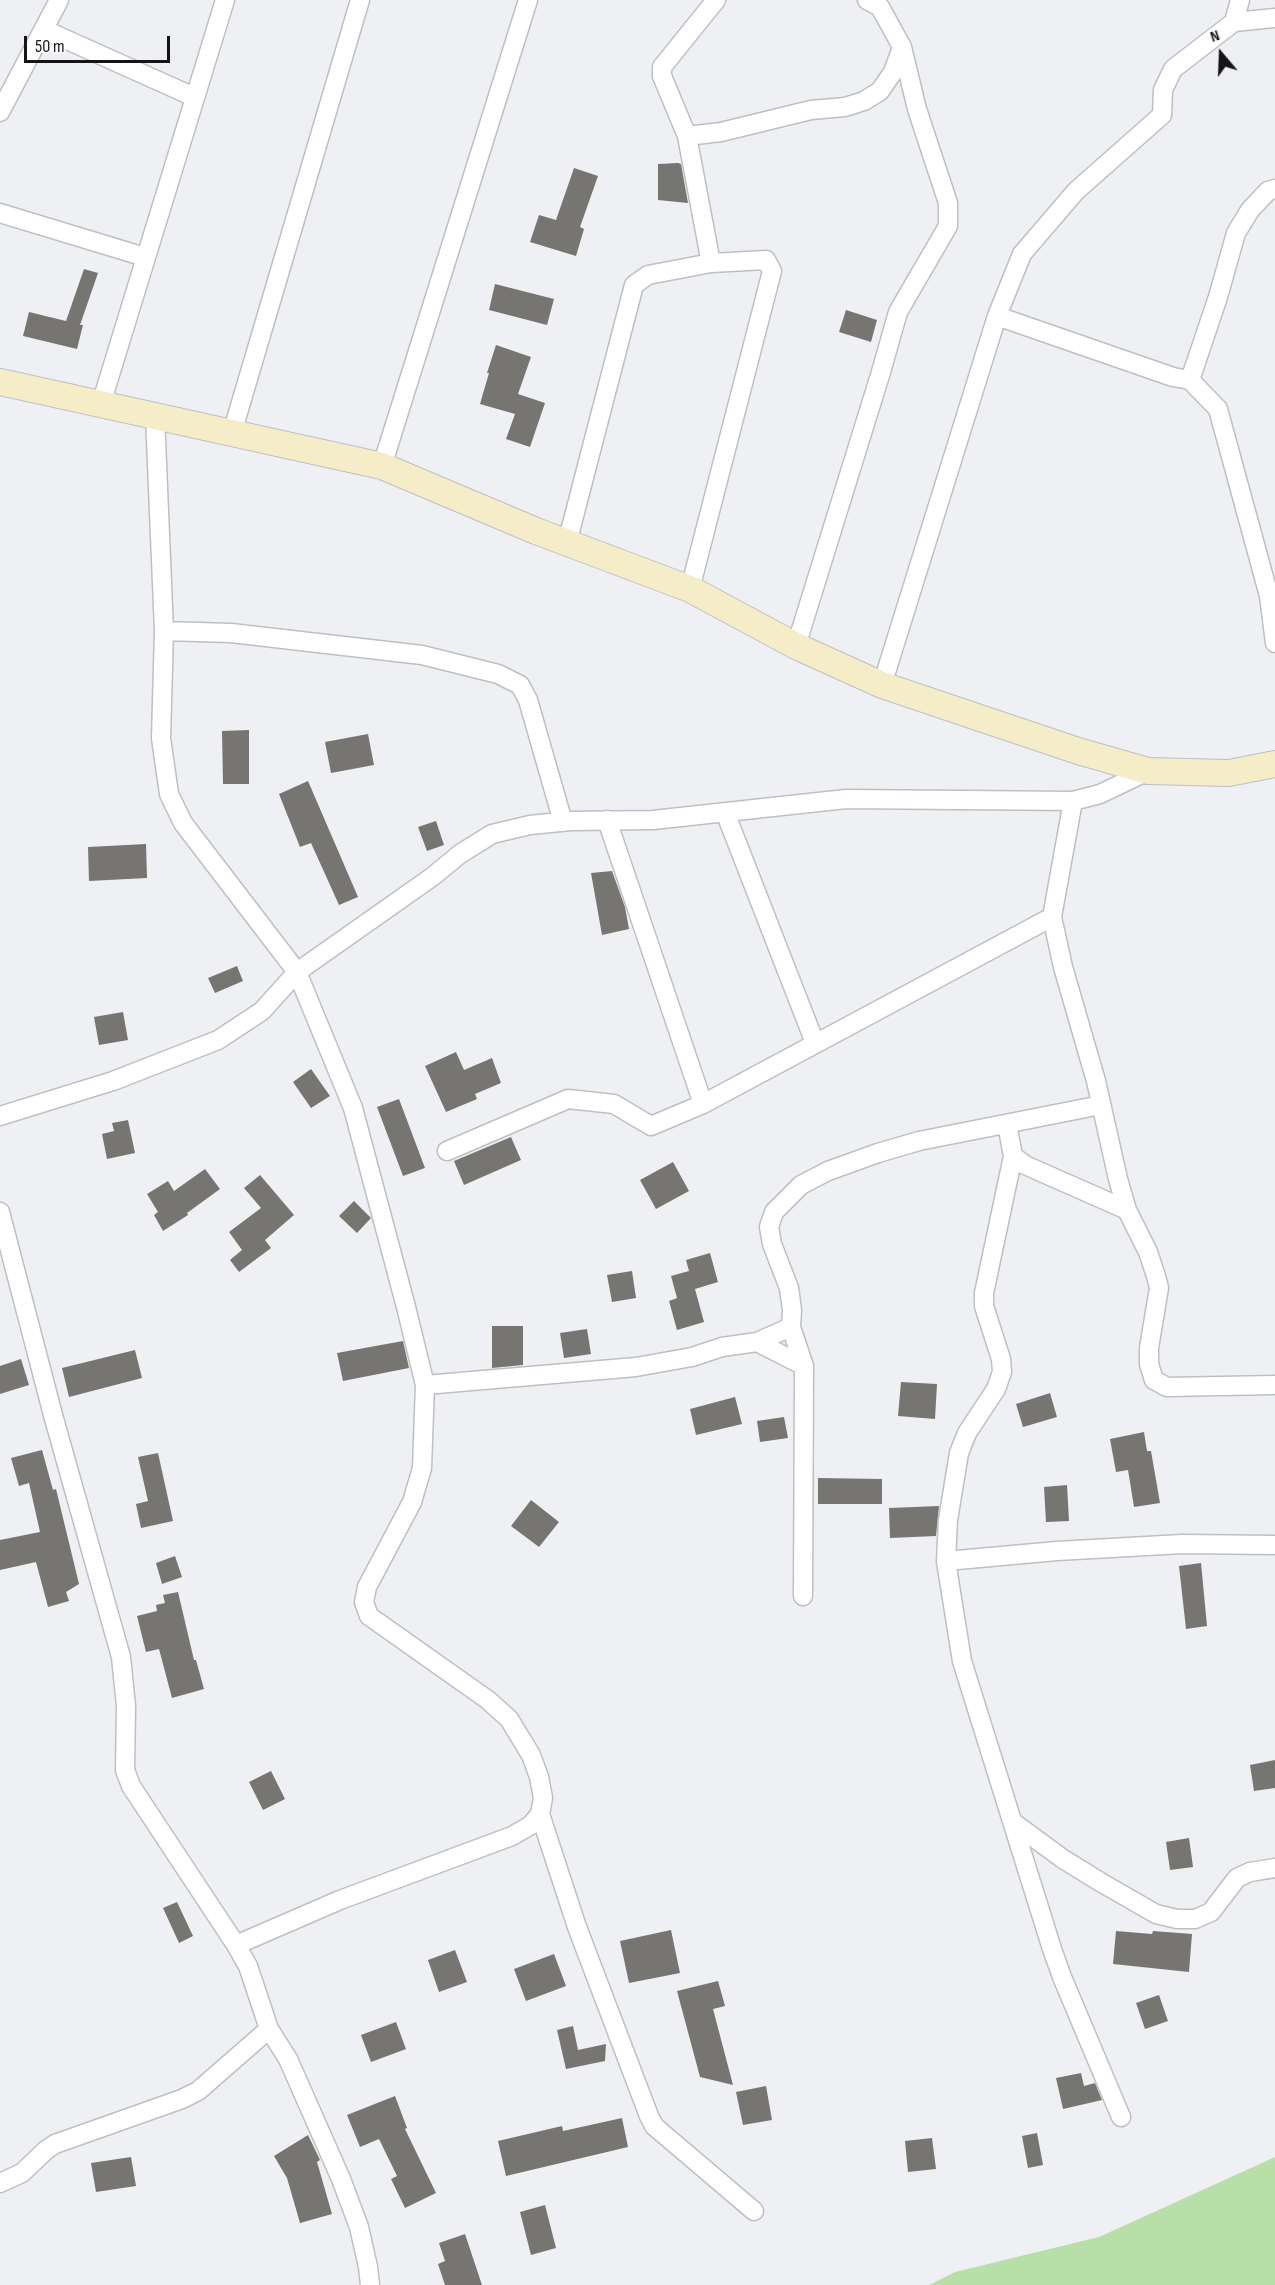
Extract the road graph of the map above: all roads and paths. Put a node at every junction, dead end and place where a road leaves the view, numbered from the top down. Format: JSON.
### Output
{"nodes":[{"id":1,"x":59,"y":0,"type":"edge"},
{"id":2,"x":225,"y":0,"type":"edge"},
{"id":3,"x":360,"y":0,"type":"edge"},
{"id":4,"x":528,"y":0,"type":"edge"},
{"id":5,"x":716,"y":0,"type":"edge"},
{"id":6,"x":867,"y":0,"type":"edge"},
{"id":7,"x":1240,"y":0,"type":"edge"},
{"id":8,"x":1275,"y":18,"type":"edge"},
{"id":9,"x":1234,"y":22,"type":"junction"},
{"id":10,"x":45,"y":30,"type":"junction"},
{"id":11,"x":902,"y":47,"type":"junction"},
{"id":12,"x":194,"y":97,"type":"junction"},
{"id":13,"x":0,"y":112,"type":"edge"},
{"id":14,"x":687,"y":135,"type":"junction"},
{"id":15,"x":1275,"y":189,"type":"edge"},
{"id":16,"x":0,"y":213,"type":"edge"},
{"id":17,"x":145,"y":257,"type":"junction"},
{"id":18,"x":711,"y":263,"type":"junction"},
{"id":19,"x":998,"y":316,"type":"junction"},
{"id":20,"x":1190,"y":380,"type":"junction"},
{"id":21,"x":0,"y":382,"type":"edge"},
{"id":22,"x":101,"y":404,"type":"junction"},
{"id":23,"x":156,"y":416,"type":"junction"},
{"id":24,"x":232,"y":433,"type":"junction"},
{"id":25,"x":382,"y":466,"type":"junction"},
{"id":26,"x":567,"y":543,"type":"junction"},
{"id":27,"x":690,"y":589,"type":"junction"},
{"id":28,"x":164,"y":631,"type":"junction"},
{"id":29,"x":1275,"y":643,"type":"edge"},
{"id":30,"x":796,"y":646,"type":"junction"},
{"id":31,"x":882,"y":686,"type":"junction"},
{"id":32,"x":1275,"y":764,"type":"edge"},
{"id":33,"x":1148,"y":771,"type":"junction"},
{"id":34,"x":1073,"y":801,"type":"junction"},
{"id":35,"x":725,"y":812,"type":"junction"},
{"id":36,"x":607,"y":820,"type":"junction"},
{"id":37,"x":563,"y":822,"type":"junction"},
{"id":38,"x":1052,"y":917,"type":"junction"},
{"id":39,"x":297,"y":972,"type":"junction"},
{"id":40,"x":815,"y":1043,"type":"junction"},
{"id":41,"x":703,"y":1104,"type":"junction"},
{"id":42,"x":1101,"y":1106,"type":"junction"},
{"id":43,"x":0,"y":1116,"type":"edge"},
{"id":44,"x":1007,"y":1124,"type":"junction"},
{"id":45,"x":447,"y":1151,"type":"dead end"},
{"id":46,"x":1013,"y":1156,"type":"junction"},
{"id":47,"x":1127,"y":1210,"type":"junction"},
{"id":48,"x":0,"y":1212,"type":"edge"},
{"id":49,"x":791,"y":1327,"type":"junction"},
{"id":50,"x":757,"y":1342,"type":"junction"},
{"id":51,"x":804,"y":1366,"type":"junction"},
{"id":52,"x":424,"y":1385,"type":"junction"},
{"id":53,"x":1275,"y":1385,"type":"edge"},
{"id":54,"x":1275,"y":1545,"type":"edge"},
{"id":55,"x":946,"y":1561,"type":"junction"},
{"id":56,"x":803,"y":1596,"type":"dead end"},
{"id":57,"x":540,"y":1814,"type":"junction"},
{"id":58,"x":1014,"y":1822,"type":"junction"},
{"id":59,"x":1275,"y":1868,"type":"edge"},
{"id":60,"x":236,"y":1945,"type":"junction"},
{"id":61,"x":269,"y":2030,"type":"junction"},
{"id":62,"x":1121,"y":2116,"type":"dead end"},
{"id":63,"x":0,"y":2183,"type":"edge"},
{"id":64,"x":754,"y":2211,"type":"dead end"},
{"id":65,"x":370,"y":2285,"type":"edge"}],
"edges":[{"from":1,"to":10,"type":"street"},
{"from":2,"to":12,"type":"street"},
{"from":3,"to":24,"type":"street"},
{"from":4,"to":25,"type":"street"},
{"from":5,"to":14,"type":"street"},
{"from":6,"to":11,"type":"street"},
{"from":7,"to":9,"type":"street"},
{"from":8,"to":9,"type":"street"},
{"from":9,"to":19,"type":"street"},
{"from":10,"to":12,"type":"street"},
{"from":10,"to":13,"type":"street"},
{"from":11,"to":14,"type":"street"},
{"from":11,"to":30,"type":"street"},
{"from":12,"to":17,"type":"street"},
{"from":14,"to":18,"type":"street"},
{"from":15,"to":20,"type":"street"},
{"from":16,"to":17,"type":"street"},
{"from":17,"to":22,"type":"street"},
{"from":18,"to":26,"type":"street"},
{"from":18,"to":27,"type":"street"},
{"from":19,"to":20,"type":"street"},
{"from":19,"to":31,"type":"street"},
{"from":20,"to":29,"type":"street"},
{"from":21,"to":22,"type":"street"},
{"from":22,"to":23,"type":"street"},
{"from":23,"to":24,"type":"street"},
{"from":23,"to":28,"type":"street"},
{"from":24,"to":25,"type":"street"},
{"from":25,"to":26,"type":"street"},
{"from":26,"to":27,"type":"street"},
{"from":27,"to":30,"type":"street"},
{"from":28,"to":37,"type":"street"},
{"from":28,"to":39,"type":"street"},
{"from":30,"to":31,"type":"street"},
{"from":31,"to":33,"type":"street"},
{"from":32,"to":33,"type":"street"},
{"from":33,"to":34,"type":"street"},
{"from":34,"to":35,"type":"street"},
{"from":34,"to":38,"type":"street"},
{"from":35,"to":36,"type":"street"},
{"from":35,"to":40,"type":"street"},
{"from":36,"to":37,"type":"street"},
{"from":36,"to":41,"type":"street"},
{"from":37,"to":39,"type":"street"},
{"from":38,"to":40,"type":"street"},
{"from":38,"to":42,"type":"street"},
{"from":39,"to":43,"type":"street"},
{"from":39,"to":52,"type":"street"},
{"from":40,"to":41,"type":"street"},
{"from":41,"to":45,"type":"street"},
{"from":42,"to":44,"type":"street"},
{"from":42,"to":47,"type":"street"},
{"from":44,"to":46,"type":"street"},
{"from":44,"to":49,"type":"street"},
{"from":46,"to":47,"type":"street"},
{"from":46,"to":55,"type":"street"},
{"from":47,"to":53,"type":"street"},
{"from":48,"to":60,"type":"street"},
{"from":49,"to":50,"type":"street"},
{"from":49,"to":51,"type":"street"},
{"from":50,"to":51,"type":"street"},
{"from":50,"to":52,"type":"street"},
{"from":51,"to":56,"type":"street"},
{"from":52,"to":57,"type":"street"},
{"from":54,"to":55,"type":"street"},
{"from":55,"to":58,"type":"street"},
{"from":57,"to":60,"type":"street"},
{"from":57,"to":64,"type":"street"},
{"from":58,"to":59,"type":"street"},
{"from":58,"to":62,"type":"street"},
{"from":60,"to":61,"type":"street"},
{"from":61,"to":63,"type":"street"},
{"from":61,"to":65,"type":"street"}]}
